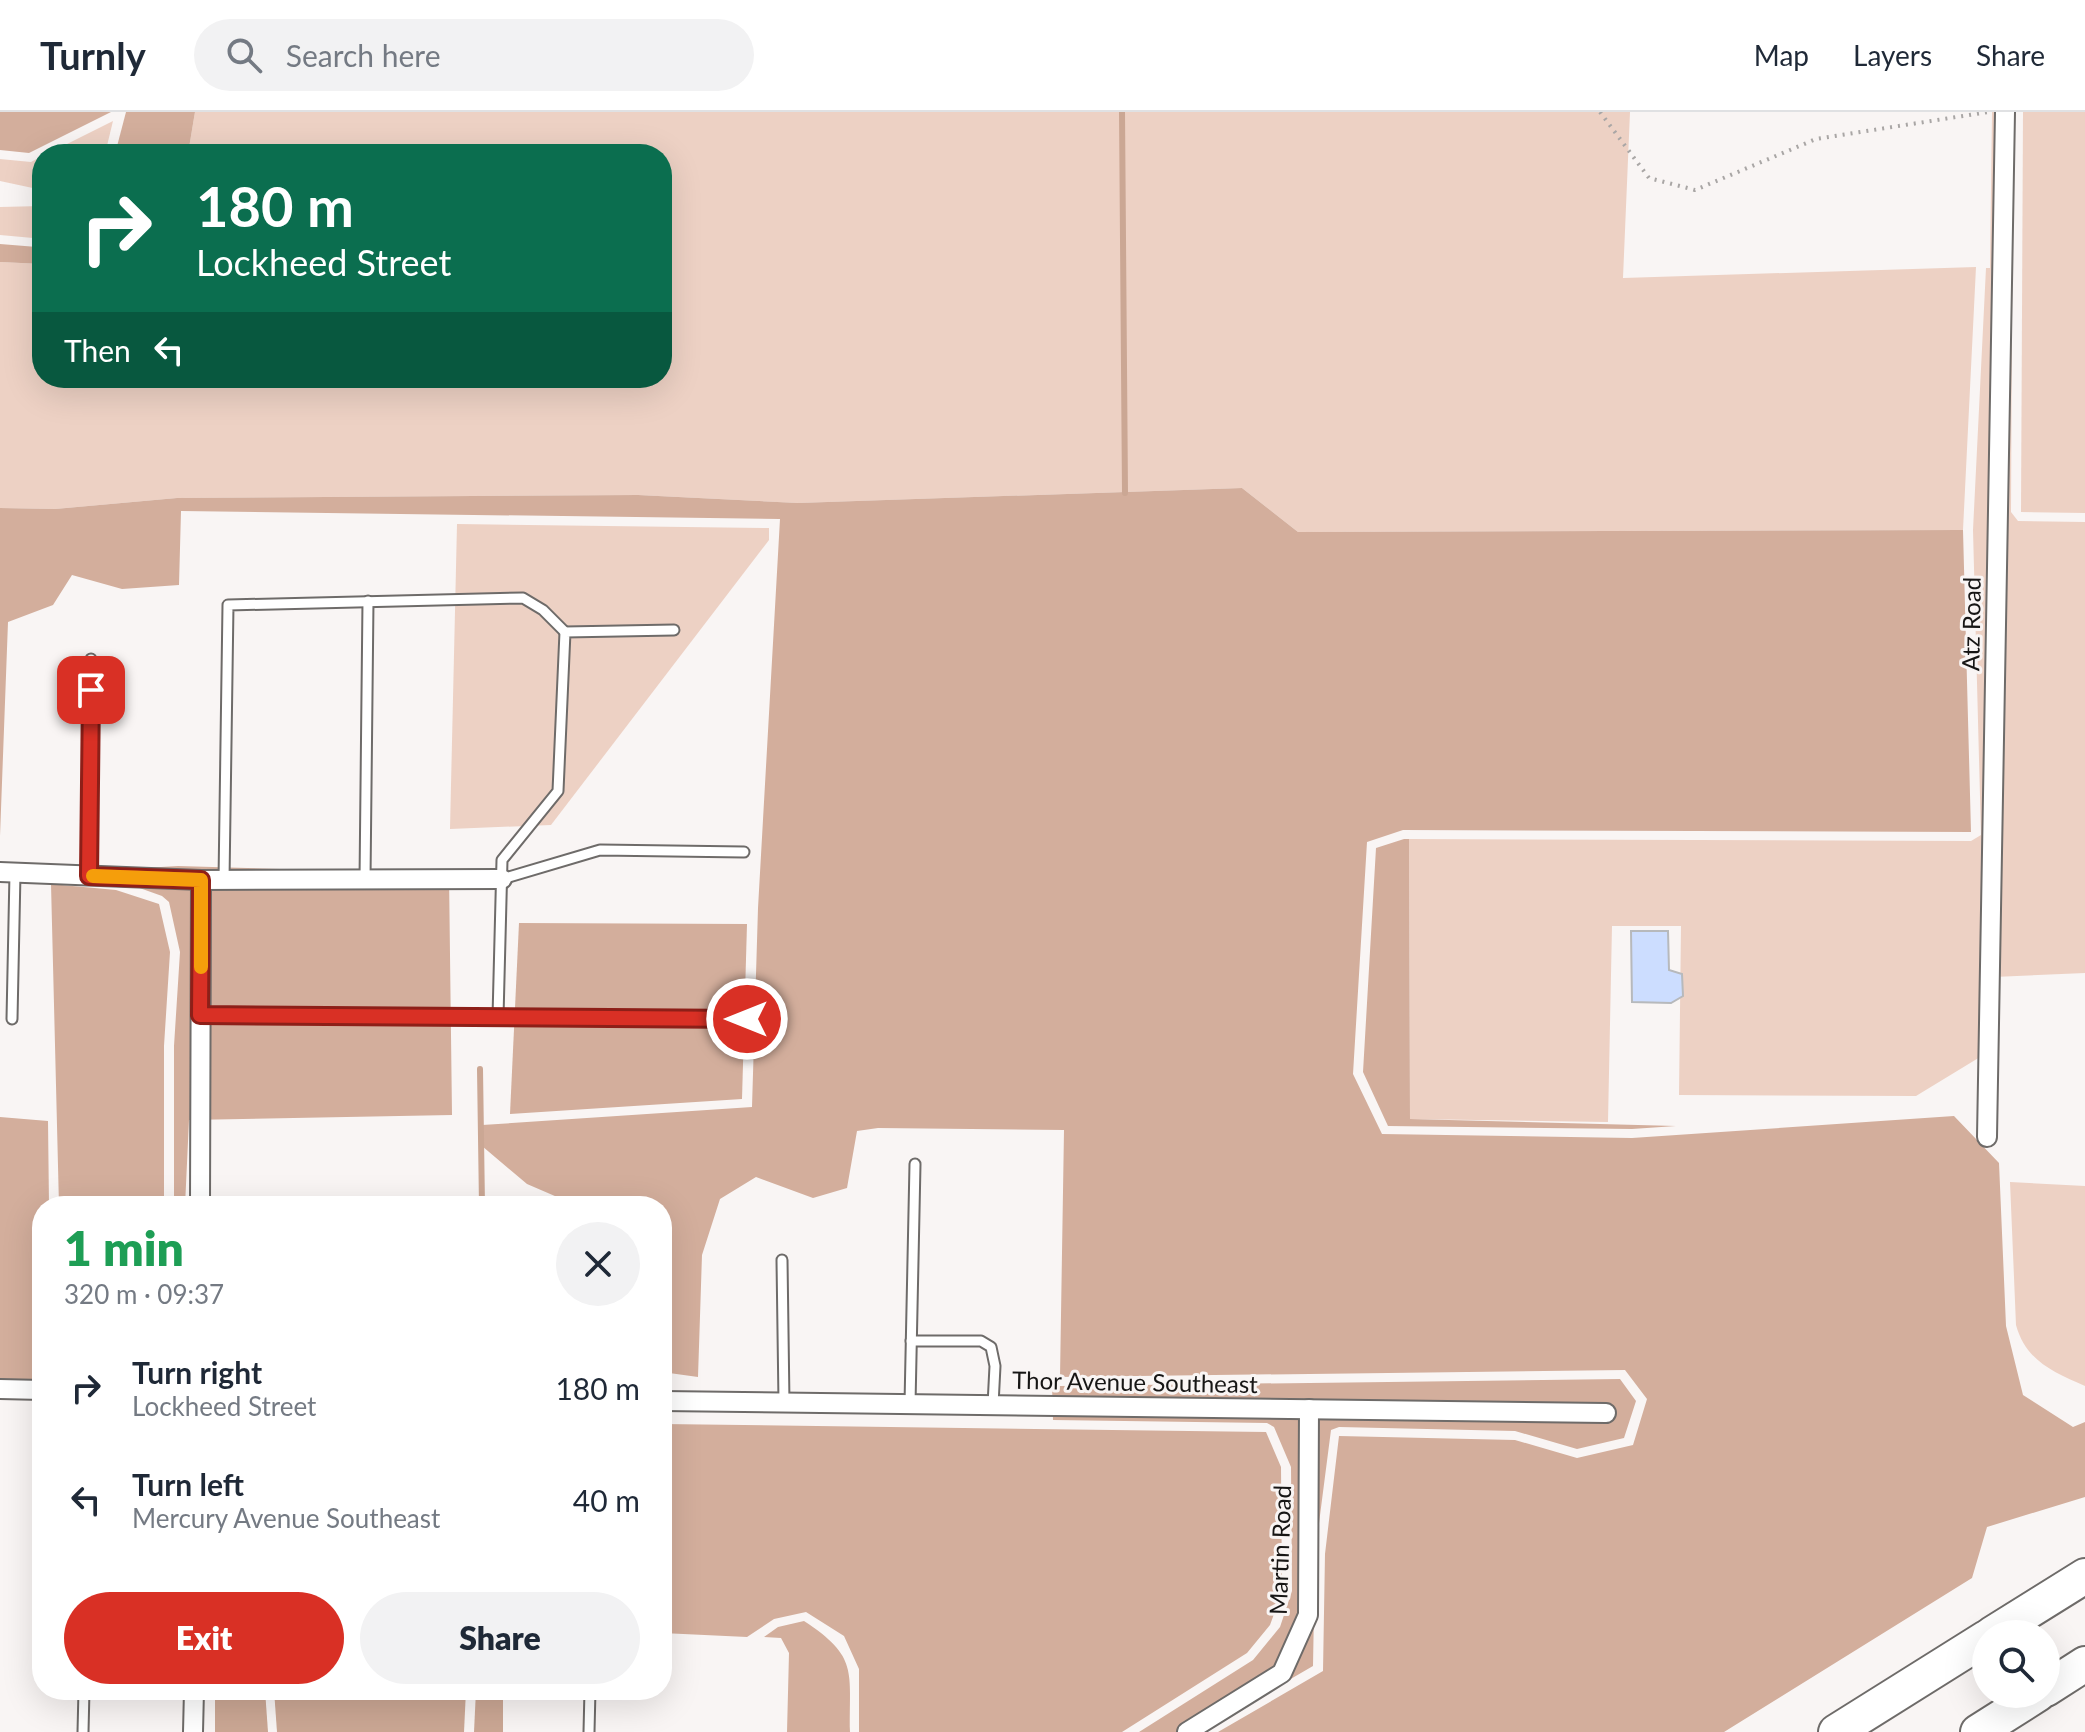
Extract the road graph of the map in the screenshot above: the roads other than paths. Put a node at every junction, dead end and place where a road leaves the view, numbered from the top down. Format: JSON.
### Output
{"nodes":[{"id":1,"x":2005,"y":112,"type":"edge"},
{"id":2,"x":368,"y":601,"type":"junction"},
{"id":3,"x":674,"y":630,"type":"dead end"},
{"id":4,"x":565,"y":632,"type":"junction"},
{"id":5,"x":91,"y":659,"type":"dead end"},
{"id":6,"x":744,"y":852,"type":"dead end"},
{"id":7,"x":7,"y":873,"type":"edge"},
{"id":8,"x":89,"y":876,"type":"junction"},
{"id":9,"x":502,"y":879,"type":"junction"},
{"id":10,"x":201,"y":880,"type":"junction"},
{"id":11,"x":224,"y":880,"type":"junction"},
{"id":12,"x":365,"y":880,"type":"junction"},
{"id":13,"x":200,"y":1015,"type":"junction"},
{"id":14,"x":498,"y":1017,"type":"junction"},
{"id":15,"x":12,"y":1019,"type":"dead end"},
{"id":16,"x":747,"y":1019,"type":"dead end"},
{"id":17,"x":1987,"y":1137,"type":"dead end"},
{"id":18,"x":915,"y":1164,"type":"dead end"},
{"id":19,"x":200,"y":1196,"type":"edge"},
{"id":20,"x":782,"y":1260,"type":"dead end"},
{"id":21,"x":911,"y":1341,"type":"junction"},
{"id":22,"x":0,"y":1389,"type":"edge"},
{"id":23,"x":32,"y":1390,"type":"edge"},
{"id":24,"x":672,"y":1401,"type":"edge"},
{"id":25,"x":784,"y":1402,"type":"junction"},
{"id":26,"x":910,"y":1404,"type":"junction"},
{"id":27,"x":993,"y":1405,"type":"junction"},
{"id":28,"x":1309,"y":1409,"type":"junction"},
{"id":29,"x":1606,"y":1413,"type":"dead end"},
{"id":30,"x":2085,"y":1576,"type":"edge"},
{"id":31,"x":2014,"y":1620,"type":"edge"},
{"id":32,"x":1972,"y":1647,"type":"edge"},
{"id":33,"x":2085,"y":1664,"type":"edge"},
{"id":34,"x":2060,"y":1680,"type":"edge"},
{"id":35,"x":84,"y":1700,"type":"edge"},
{"id":36,"x":194,"y":1700,"type":"edge"},
{"id":37,"x":590,"y":1700,"type":"edge"},
{"id":38,"x":2016,"y":1708,"type":"edge"},
{"id":39,"x":83,"y":1732,"type":"edge"},
{"id":40,"x":193,"y":1732,"type":"edge"},
{"id":41,"x":589,"y":1732,"type":"edge"},
{"id":42,"x":1187,"y":1732,"type":"edge"},
{"id":43,"x":1836,"y":1732,"type":"edge"},
{"id":44,"x":1978,"y":1732,"type":"edge"}],
"edges":[{"from":1,"to":17,"type":"street","name":"Atz Road"},
{"from":2,"to":4,"type":"lane"},
{"from":2,"to":11,"type":"lane"},
{"from":2,"to":12,"type":"lane"},
{"from":3,"to":4,"type":"lane"},
{"from":4,"to":9,"type":"lane"},
{"from":5,"to":8,"type":"lane"},
{"from":6,"to":9,"type":"lane"},
{"from":7,"to":8,"type":"street"},
{"from":7,"to":15,"type":"lane"},
{"from":8,"to":10,"type":"street"},
{"from":9,"to":12,"type":"street"},
{"from":9,"to":14,"type":"lane"},
{"from":10,"to":11,"type":"street"},
{"from":10,"to":13,"type":"street"},
{"from":11,"to":12,"type":"street"},
{"from":13,"to":14,"type":"lane"},
{"from":13,"to":19,"type":"street"},
{"from":14,"to":16,"type":"lane"},
{"from":18,"to":21,"type":"lane"},
{"from":20,"to":25,"type":"lane"},
{"from":21,"to":26,"type":"lane"},
{"from":21,"to":27,"type":"lane"},
{"from":22,"to":23,"type":"street"},
{"from":24,"to":25,"type":"street","name":"Thor Avenue Southeast"},
{"from":25,"to":26,"type":"street","name":"Thor Avenue Southeast"},
{"from":26,"to":27,"type":"street","name":"Thor Avenue Southeast"},
{"from":27,"to":28,"type":"street","name":"Thor Avenue Southeast"},
{"from":28,"to":29,"type":"street","name":"Thor Avenue Southeast"},
{"from":28,"to":42,"type":"street","name":"Martin Road"},
{"from":30,"to":31,"type":"highway"},
{"from":32,"to":43,"type":"highway"},
{"from":33,"to":34,"type":"highway"},
{"from":35,"to":39,"type":"lane"},
{"from":36,"to":40,"type":"street"},
{"from":37,"to":41,"type":"lane"},
{"from":38,"to":44,"type":"highway"}]}
